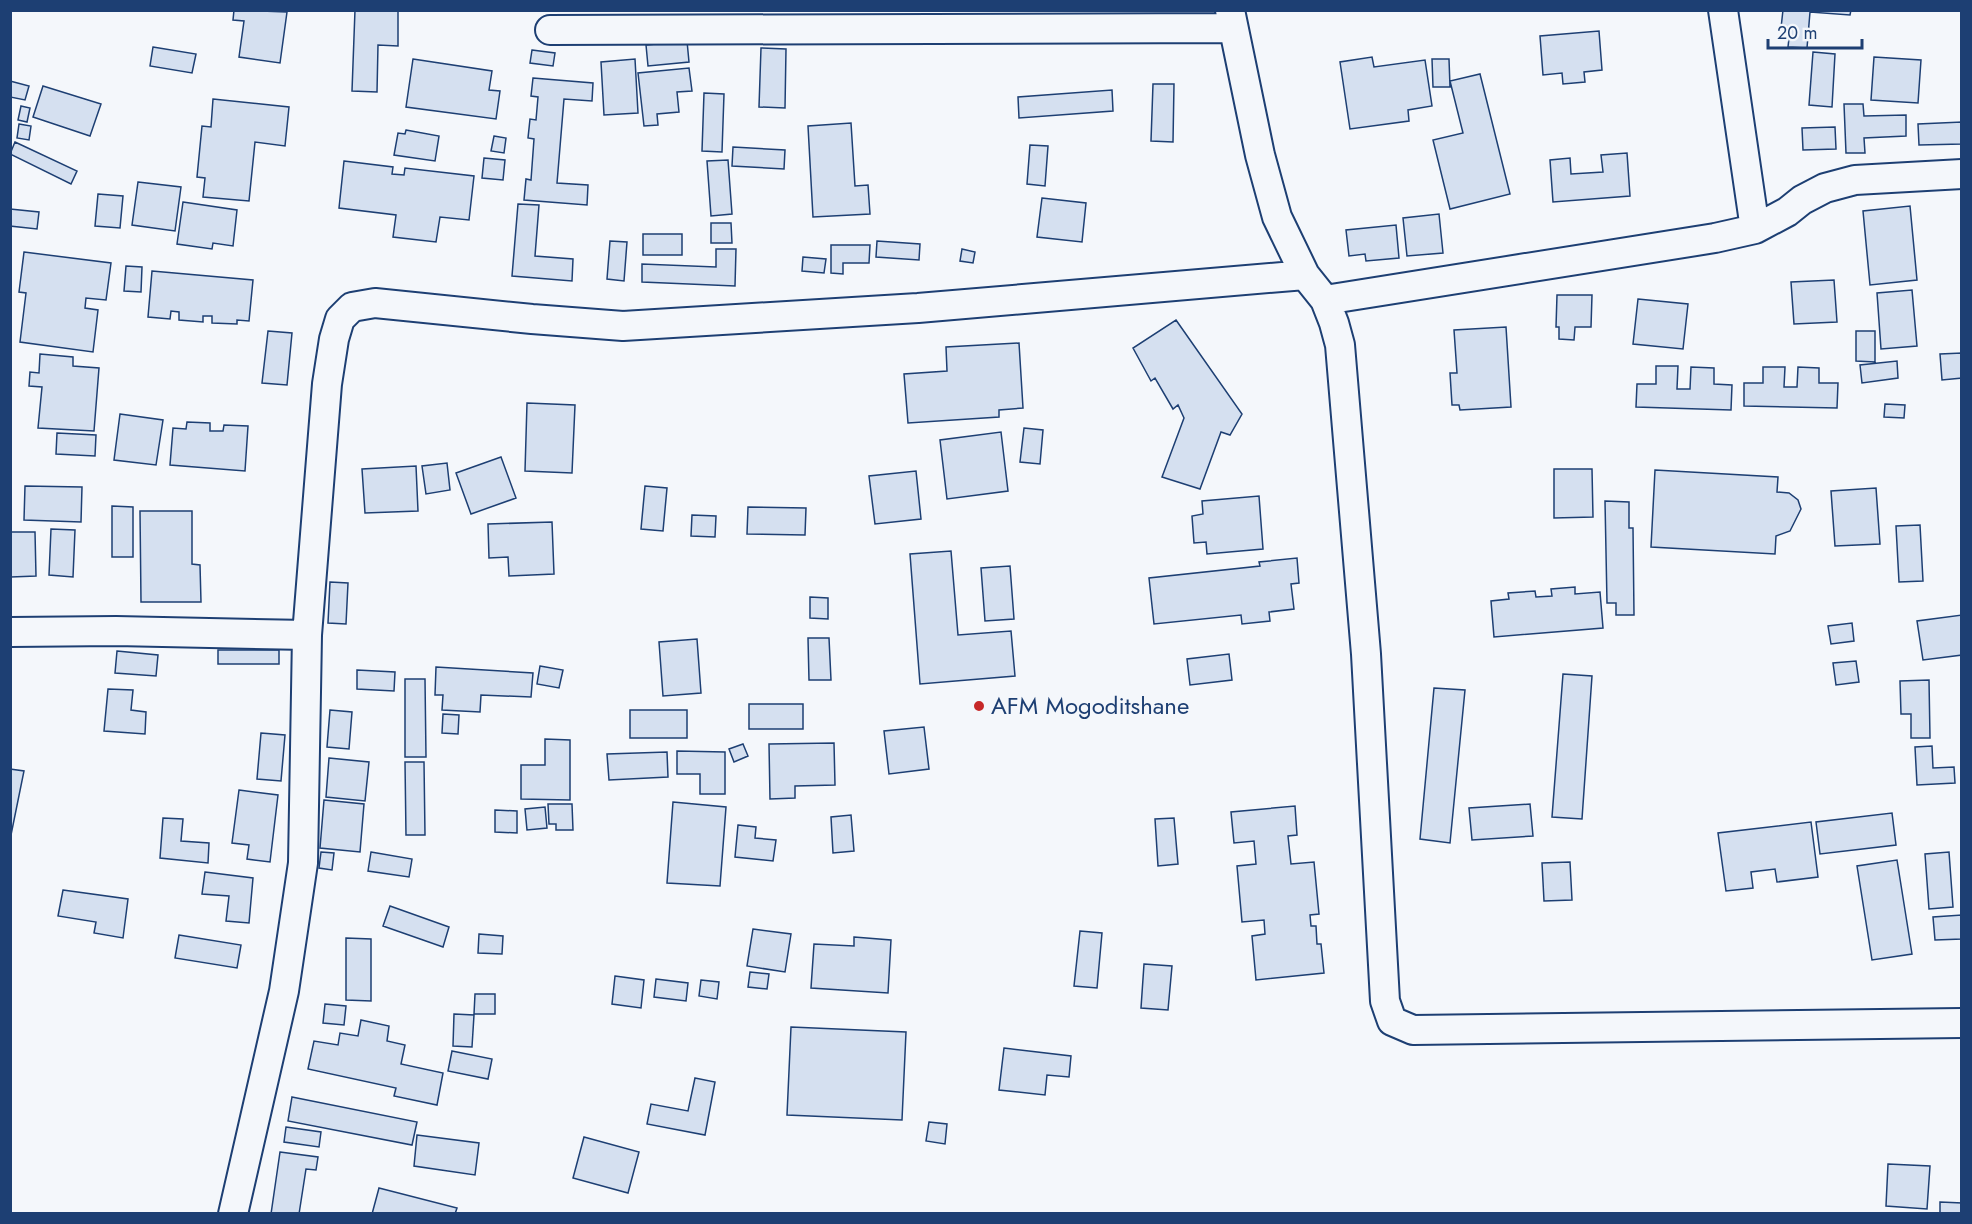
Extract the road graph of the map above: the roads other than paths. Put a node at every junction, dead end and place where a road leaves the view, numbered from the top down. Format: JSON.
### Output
{"nodes":[{"id":1,"x":1723,"y":10,"type":"edge"},
{"id":2,"x":1231,"y":19,"type":"edge"},
{"id":3,"x":550,"y":30,"type":"dead end"},
{"id":4,"x":1962,"y":174,"type":"edge"},
{"id":5,"x":1755,"y":230,"type":"junction"},
{"id":6,"x":1305,"y":274,"type":"junction"},
{"id":7,"x":1325,"y":300,"type":"junction"},
{"id":8,"x":10,"y":632,"type":"edge"},
{"id":9,"x":308,"y":635,"type":"junction"},
{"id":10,"x":1962,"y":1023,"type":"edge"},
{"id":11,"x":233,"y":1214,"type":"edge"}],
"edges":[{"from":1,"to":5,"type":"street"},
{"from":2,"to":3,"type":"street"},
{"from":2,"to":6,"type":"street"},
{"from":4,"to":5,"type":"street"},
{"from":5,"to":7,"type":"street"},
{"from":6,"to":7,"type":"street"},
{"from":6,"to":9,"type":"street"},
{"from":7,"to":10,"type":"street"},
{"from":8,"to":9,"type":"street"},
{"from":9,"to":11,"type":"street"}]}
